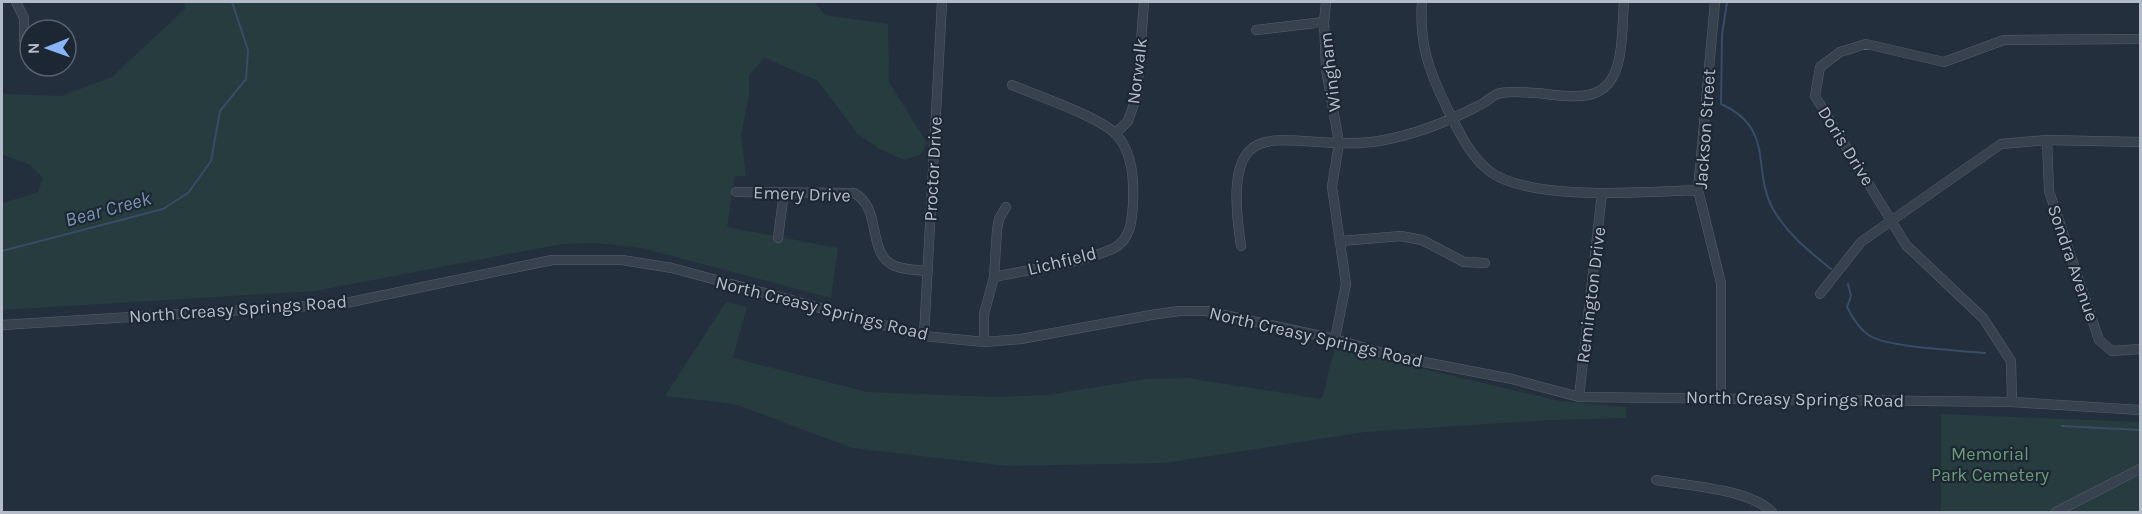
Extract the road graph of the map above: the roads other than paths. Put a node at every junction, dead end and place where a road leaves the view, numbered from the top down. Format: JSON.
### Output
{"nodes":[{"id":1,"x":16,"y":2,"type":"edge"},
{"id":2,"x":942,"y":2,"type":"edge"},
{"id":3,"x":1144,"y":2,"type":"edge"},
{"id":4,"x":1326,"y":2,"type":"edge"},
{"id":5,"x":1422,"y":2,"type":"edge"},
{"id":6,"x":1624,"y":2,"type":"edge"},
{"id":7,"x":1715,"y":2,"type":"edge"},
{"id":8,"x":24,"y":18,"type":"edge"},
{"id":9,"x":1324,"y":22,"type":"junction"},
{"id":10,"x":1256,"y":30,"type":"dead end"},
{"id":11,"x":2140,"y":39,"type":"edge"},
{"id":12,"x":1012,"y":85,"type":"dead end"},
{"id":13,"x":1452,"y":118,"type":"junction"},
{"id":14,"x":1115,"y":134,"type":"junction"},
{"id":15,"x":2047,"y":140,"type":"junction"},
{"id":16,"x":2140,"y":142,"type":"edge"},
{"id":17,"x":1339,"y":143,"type":"junction"},
{"id":18,"x":1698,"y":190,"type":"junction"},
{"id":19,"x":736,"y":192,"type":"dead end"},
{"id":20,"x":784,"y":192,"type":"junction"},
{"id":21,"x":1602,"y":193,"type":"junction"},
{"id":22,"x":1006,"y":207,"type":"dead end"},
{"id":23,"x":1892,"y":219,"type":"junction"},
{"id":24,"x":778,"y":238,"type":"dead end"},
{"id":25,"x":1341,"y":241,"type":"junction"},
{"id":26,"x":1241,"y":246,"type":"dead end"},
{"id":27,"x":1485,"y":263,"type":"dead end"},
{"id":28,"x":928,"y":271,"type":"junction"},
{"id":29,"x":994,"y":278,"type":"junction"},
{"id":30,"x":1820,"y":294,"type":"dead end"},
{"id":31,"x":2,"y":325,"type":"edge"},
{"id":32,"x":924,"y":336,"type":"junction"},
{"id":33,"x":1335,"y":339,"type":"junction"},
{"id":34,"x":984,"y":342,"type":"junction"},
{"id":35,"x":2140,"y":350,"type":"edge"},
{"id":36,"x":1579,"y":397,"type":"junction"},
{"id":37,"x":1721,"y":398,"type":"junction"},
{"id":38,"x":2013,"y":402,"type":"junction"},
{"id":39,"x":2140,"y":410,"type":"edge"},
{"id":40,"x":2140,"y":469,"type":"edge"},
{"id":41,"x":1656,"y":480,"type":"dead end"},
{"id":42,"x":1772,"y":513,"type":"edge"},
{"id":43,"x":2056,"y":513,"type":"edge"}],
"edges":[{"from":1,"to":8,"type":"street"},
{"from":2,"to":28,"type":"street","name":"Proctor Drive"},
{"from":3,"to":14,"type":"street","name":"Norwalk"},
{"from":4,"to":9,"type":"street","name":"Wingham"},
{"from":5,"to":13,"type":"street"},
{"from":6,"to":13,"type":"street"},
{"from":7,"to":18,"type":"street","name":"Jackson Street"},
{"from":9,"to":10,"type":"street"},
{"from":9,"to":17,"type":"street","name":"Wingham"},
{"from":11,"to":23,"type":"street","name":"Doris Drive"},
{"from":12,"to":14,"type":"street"},
{"from":13,"to":17,"type":"street"},
{"from":13,"to":21,"type":"street"},
{"from":14,"to":29,"type":"street","name":"Lichfield"},
{"from":15,"to":16,"type":"street"},
{"from":15,"to":23,"type":"street"},
{"from":15,"to":35,"type":"street","name":"Sondra Avenue"},
{"from":17,"to":25,"type":"street","name":"Wingham"},
{"from":17,"to":26,"type":"street"},
{"from":18,"to":21,"type":"street"},
{"from":18,"to":37,"type":"street","name":"Jackson Street"},
{"from":19,"to":20,"type":"street","name":"Emery Drive"},
{"from":20,"to":24,"type":"street"},
{"from":20,"to":28,"type":"street","name":"Emery Drive"},
{"from":21,"to":36,"type":"street","name":"Remington Drive"},
{"from":22,"to":29,"type":"street"},
{"from":23,"to":30,"type":"street"},
{"from":23,"to":38,"type":"street","name":"Doris Drive"},
{"from":25,"to":27,"type":"street"},
{"from":25,"to":33,"type":"street","name":"Wingham"},
{"from":28,"to":32,"type":"street","name":"Proctor Drive"},
{"from":29,"to":34,"type":"street"},
{"from":31,"to":32,"type":"street","name":"North Creasy Springs Road"},
{"from":32,"to":34,"type":"street","name":"North Creasy Springs Road"},
{"from":33,"to":34,"type":"street","name":"North Creasy Springs Road"},
{"from":33,"to":36,"type":"street","name":"North Creasy Springs Road"},
{"from":36,"to":37,"type":"street","name":"North Creasy Springs Road"},
{"from":37,"to":38,"type":"street","name":"North Creasy Springs Road"},
{"from":38,"to":39,"type":"street","name":"North Creasy Springs Road"},
{"from":40,"to":43,"type":"street"},
{"from":41,"to":42,"type":"street"}]}
